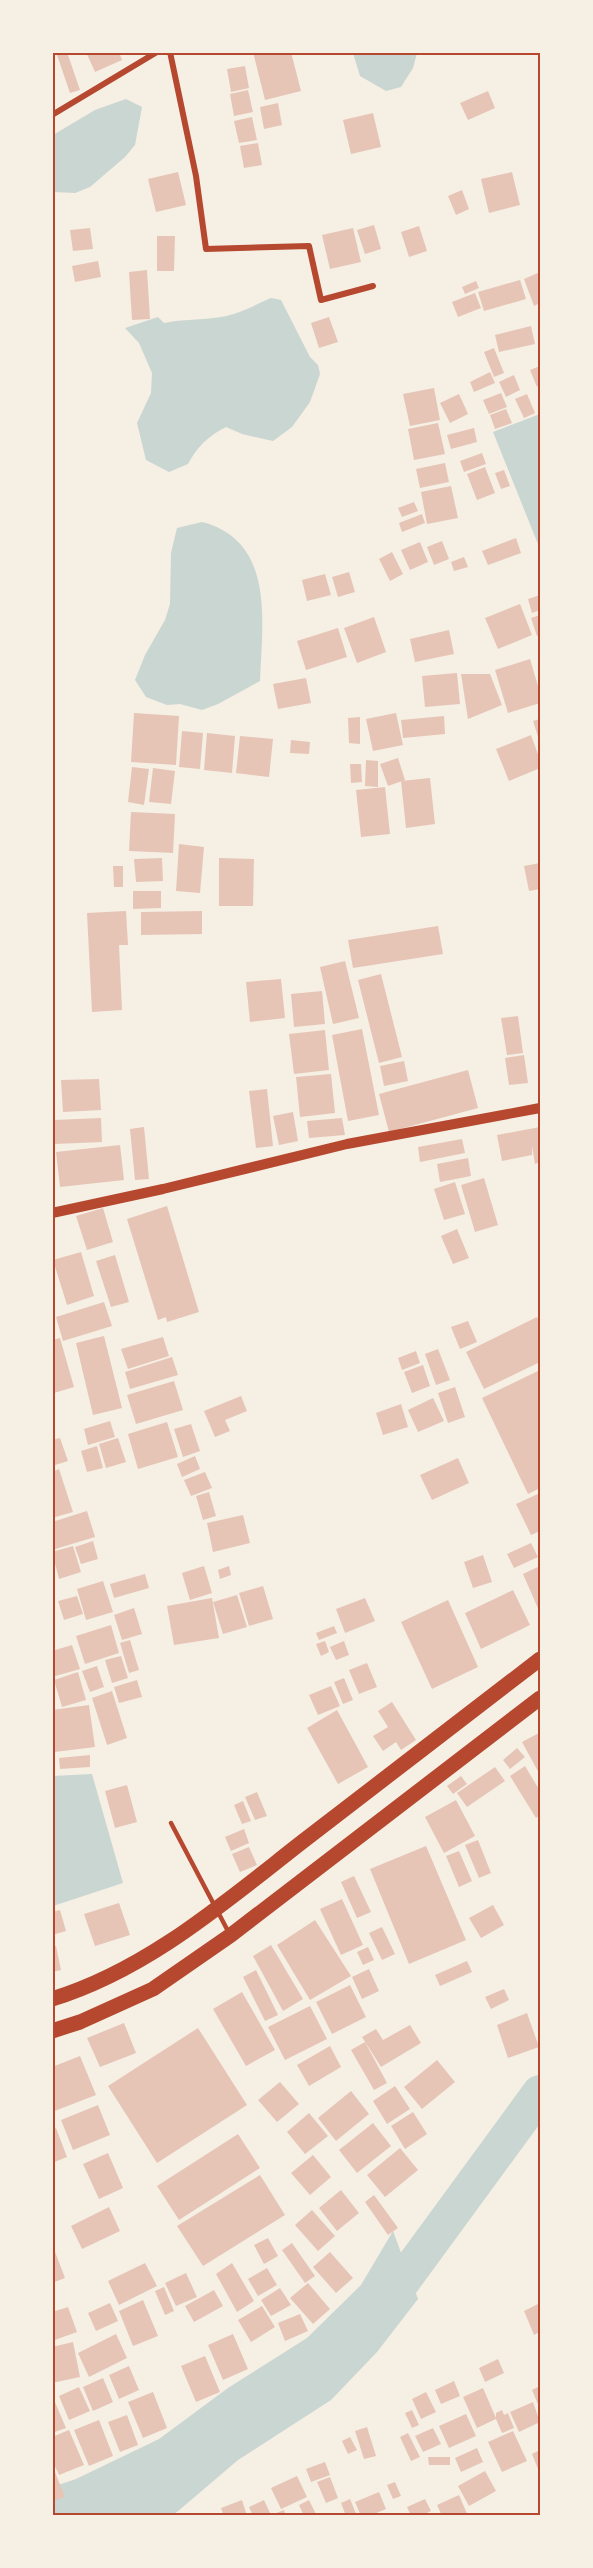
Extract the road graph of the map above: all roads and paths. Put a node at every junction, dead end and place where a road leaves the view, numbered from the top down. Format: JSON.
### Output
{"nodes":[{"id":1,"x":157,"y":52,"type":"edge"},
{"id":2,"x":170,"y":52,"type":"edge"},
{"id":3,"x":52,"y":115,"type":"edge"},
{"id":4,"x":373,"y":286,"type":"dead end"},
{"id":5,"x":540,"y":1107,"type":"edge"},
{"id":6,"x":52,"y":1213,"type":"edge"},
{"id":7,"x":540,"y":1659,"type":"edge"},
{"id":8,"x":540,"y":1698,"type":"edge"},
{"id":9,"x":171,"y":1823,"type":"dead end"},
{"id":10,"x":216,"y":1908,"type":"junction"},
{"id":11,"x":231,"y":1935,"type":"junction"},
{"id":12,"x":52,"y":1999,"type":"edge"},
{"id":13,"x":52,"y":2031,"type":"edge"}],
"edges":[{"from":1,"to":3,"type":"street"},
{"from":2,"to":4,"type":"street"},
{"from":5,"to":6,"type":"street"},
{"from":7,"to":10,"type":"main road"},
{"from":8,"to":11,"type":"main road"},
{"from":9,"to":10,"type":"lane"},
{"from":10,"to":11,"type":"lane"},
{"from":10,"to":12,"type":"main road"},
{"from":11,"to":13,"type":"main road"}]}
